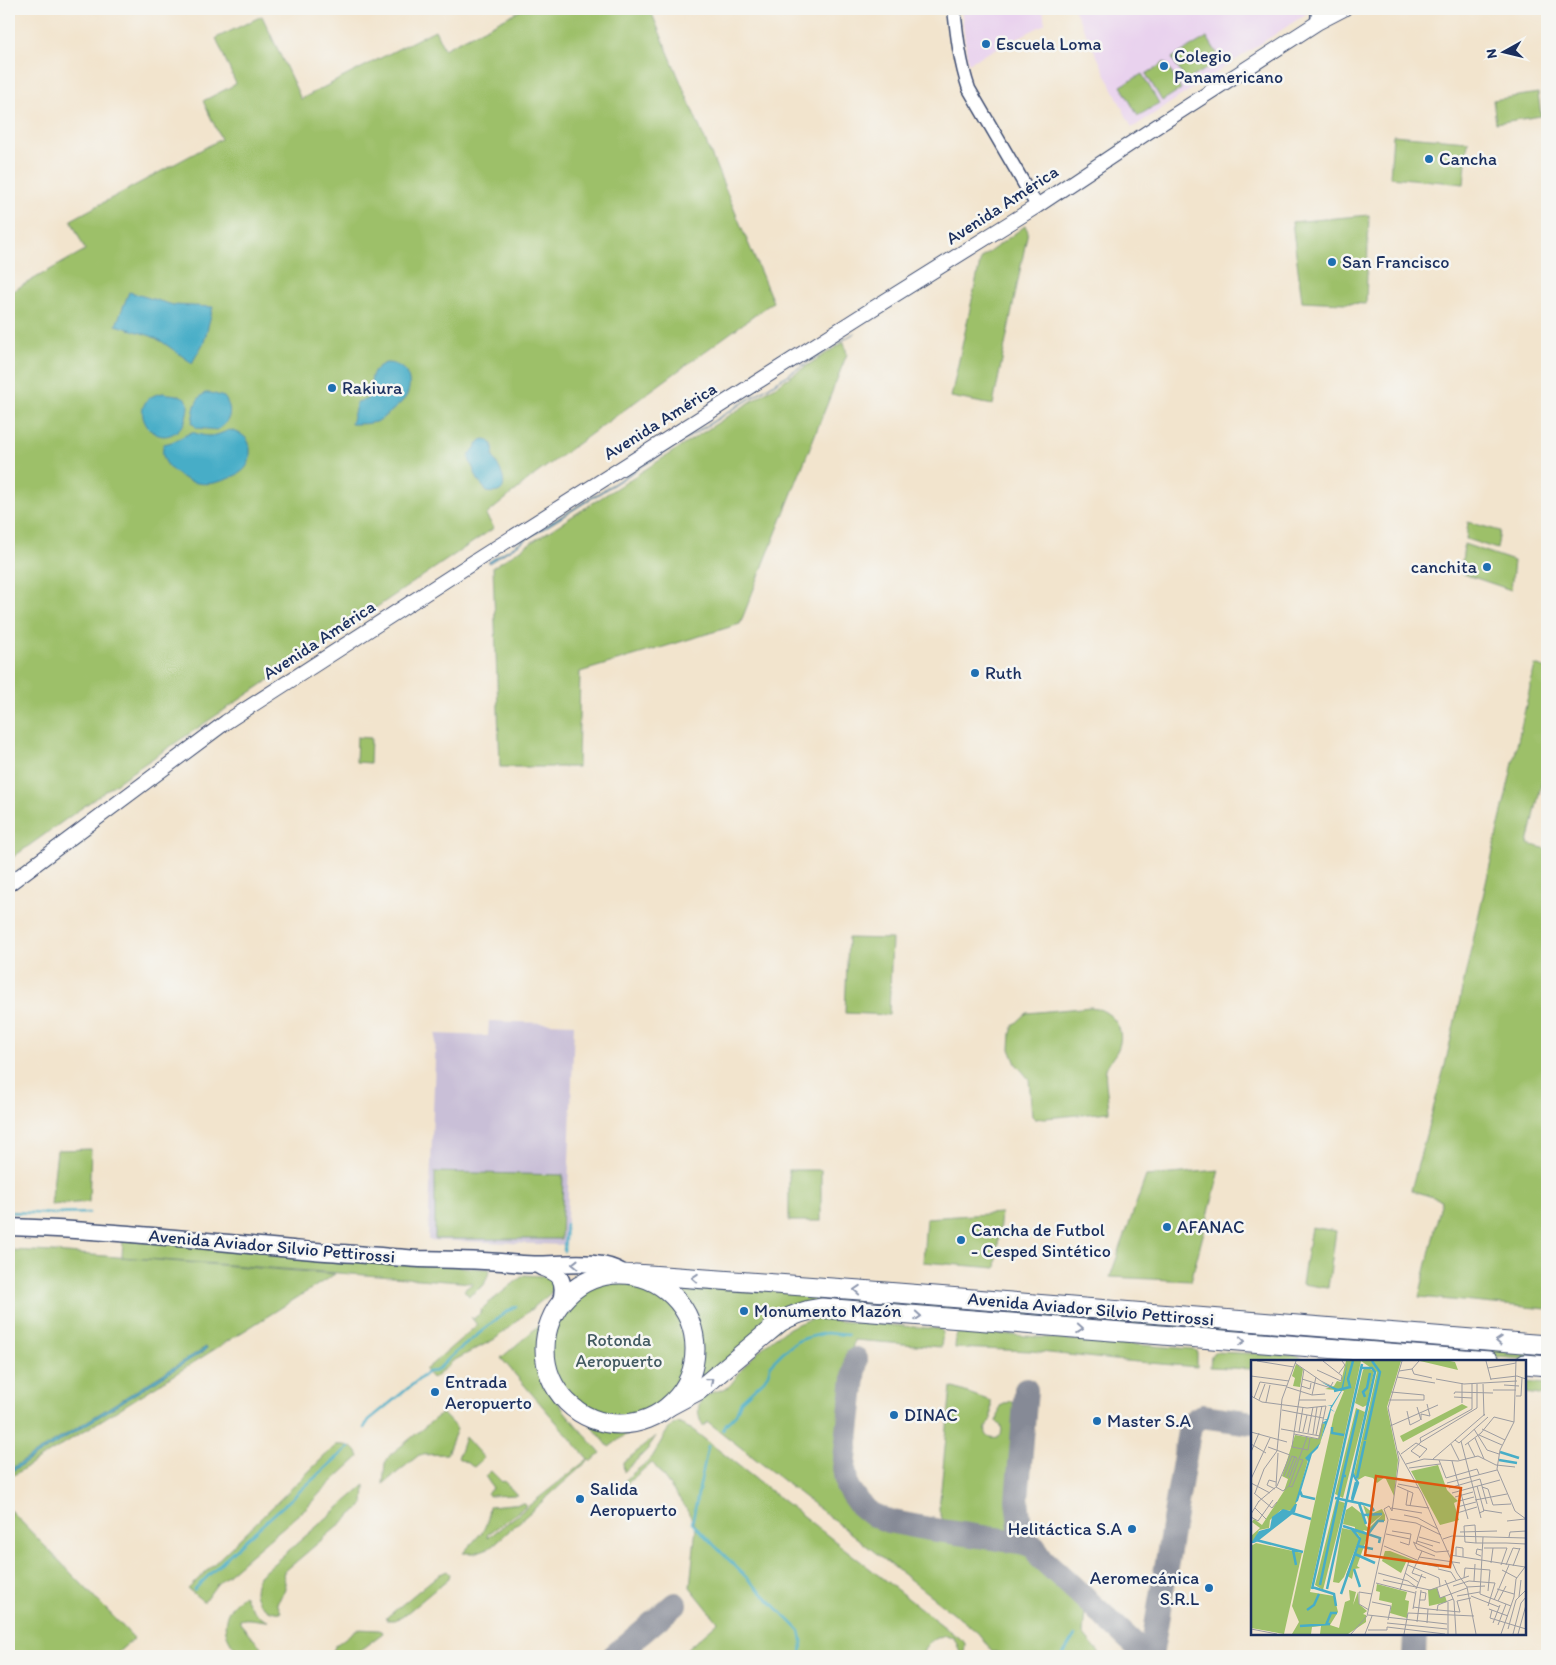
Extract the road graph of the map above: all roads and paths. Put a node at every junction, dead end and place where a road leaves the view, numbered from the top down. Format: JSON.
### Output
{"nodes":[{"id":1,"x":954,"y":9,"type":"edge"},
{"id":2,"x":1344,"y":9,"type":"edge"},
{"id":3,"x":1318,"y":16,"type":"edge"},
{"id":4,"x":1037,"y":206,"type":"junction"},
{"id":5,"x":9,"y":884,"type":"edge"},
{"id":6,"x":9,"y":1226,"type":"edge"},
{"id":7,"x":536,"y":1265,"type":"junction"},
{"id":8,"x":629,"y":1274,"type":"junction"},
{"id":9,"x":561,"y":1302,"type":"junction"},
{"id":10,"x":1547,"y":1345,"type":"edge"},
{"id":11,"x":1476,"y":1360,"type":"edge"},
{"id":12,"x":1526,"y":1364,"type":"edge"},
{"id":13,"x":1547,"y":1366,"type":"edge"},
{"id":14,"x":669,"y":1406,"type":"junction"}],
"edges":[{"from":1,"to":4,"type":"street"},
{"from":2,"to":3,"type":"main road","name":"Avenida América"},
{"from":3,"to":4,"type":"main road","name":"Avenida América"},
{"from":4,"to":5,"type":"main road","name":"Avenida América"},
{"from":6,"to":7,"type":"main road","name":"Avenida Aviador Silvio Pettirossi"},
{"from":8,"to":7,"type":"main road","name":"Avenida Aviador Silvio Pettirossi","one_way":true},
{"from":7,"to":9,"type":"main road","name":"Avenida Aviador Silvio Pettirossi"},
{"from":8,"to":9,"type":"highway"},
{"from":10,"to":8,"type":"highway","name":"Avenida Aviador Silvio Pettirossi","one_way":true},
{"from":8,"to":14,"type":"highway"},
{"from":9,"to":14,"type":"highway"},
{"from":14,"to":11,"type":"highway","name":"Avenida Aviador Silvio Pettirossi","one_way":true},
{"from":12,"to":13,"type":"highway"}]}
